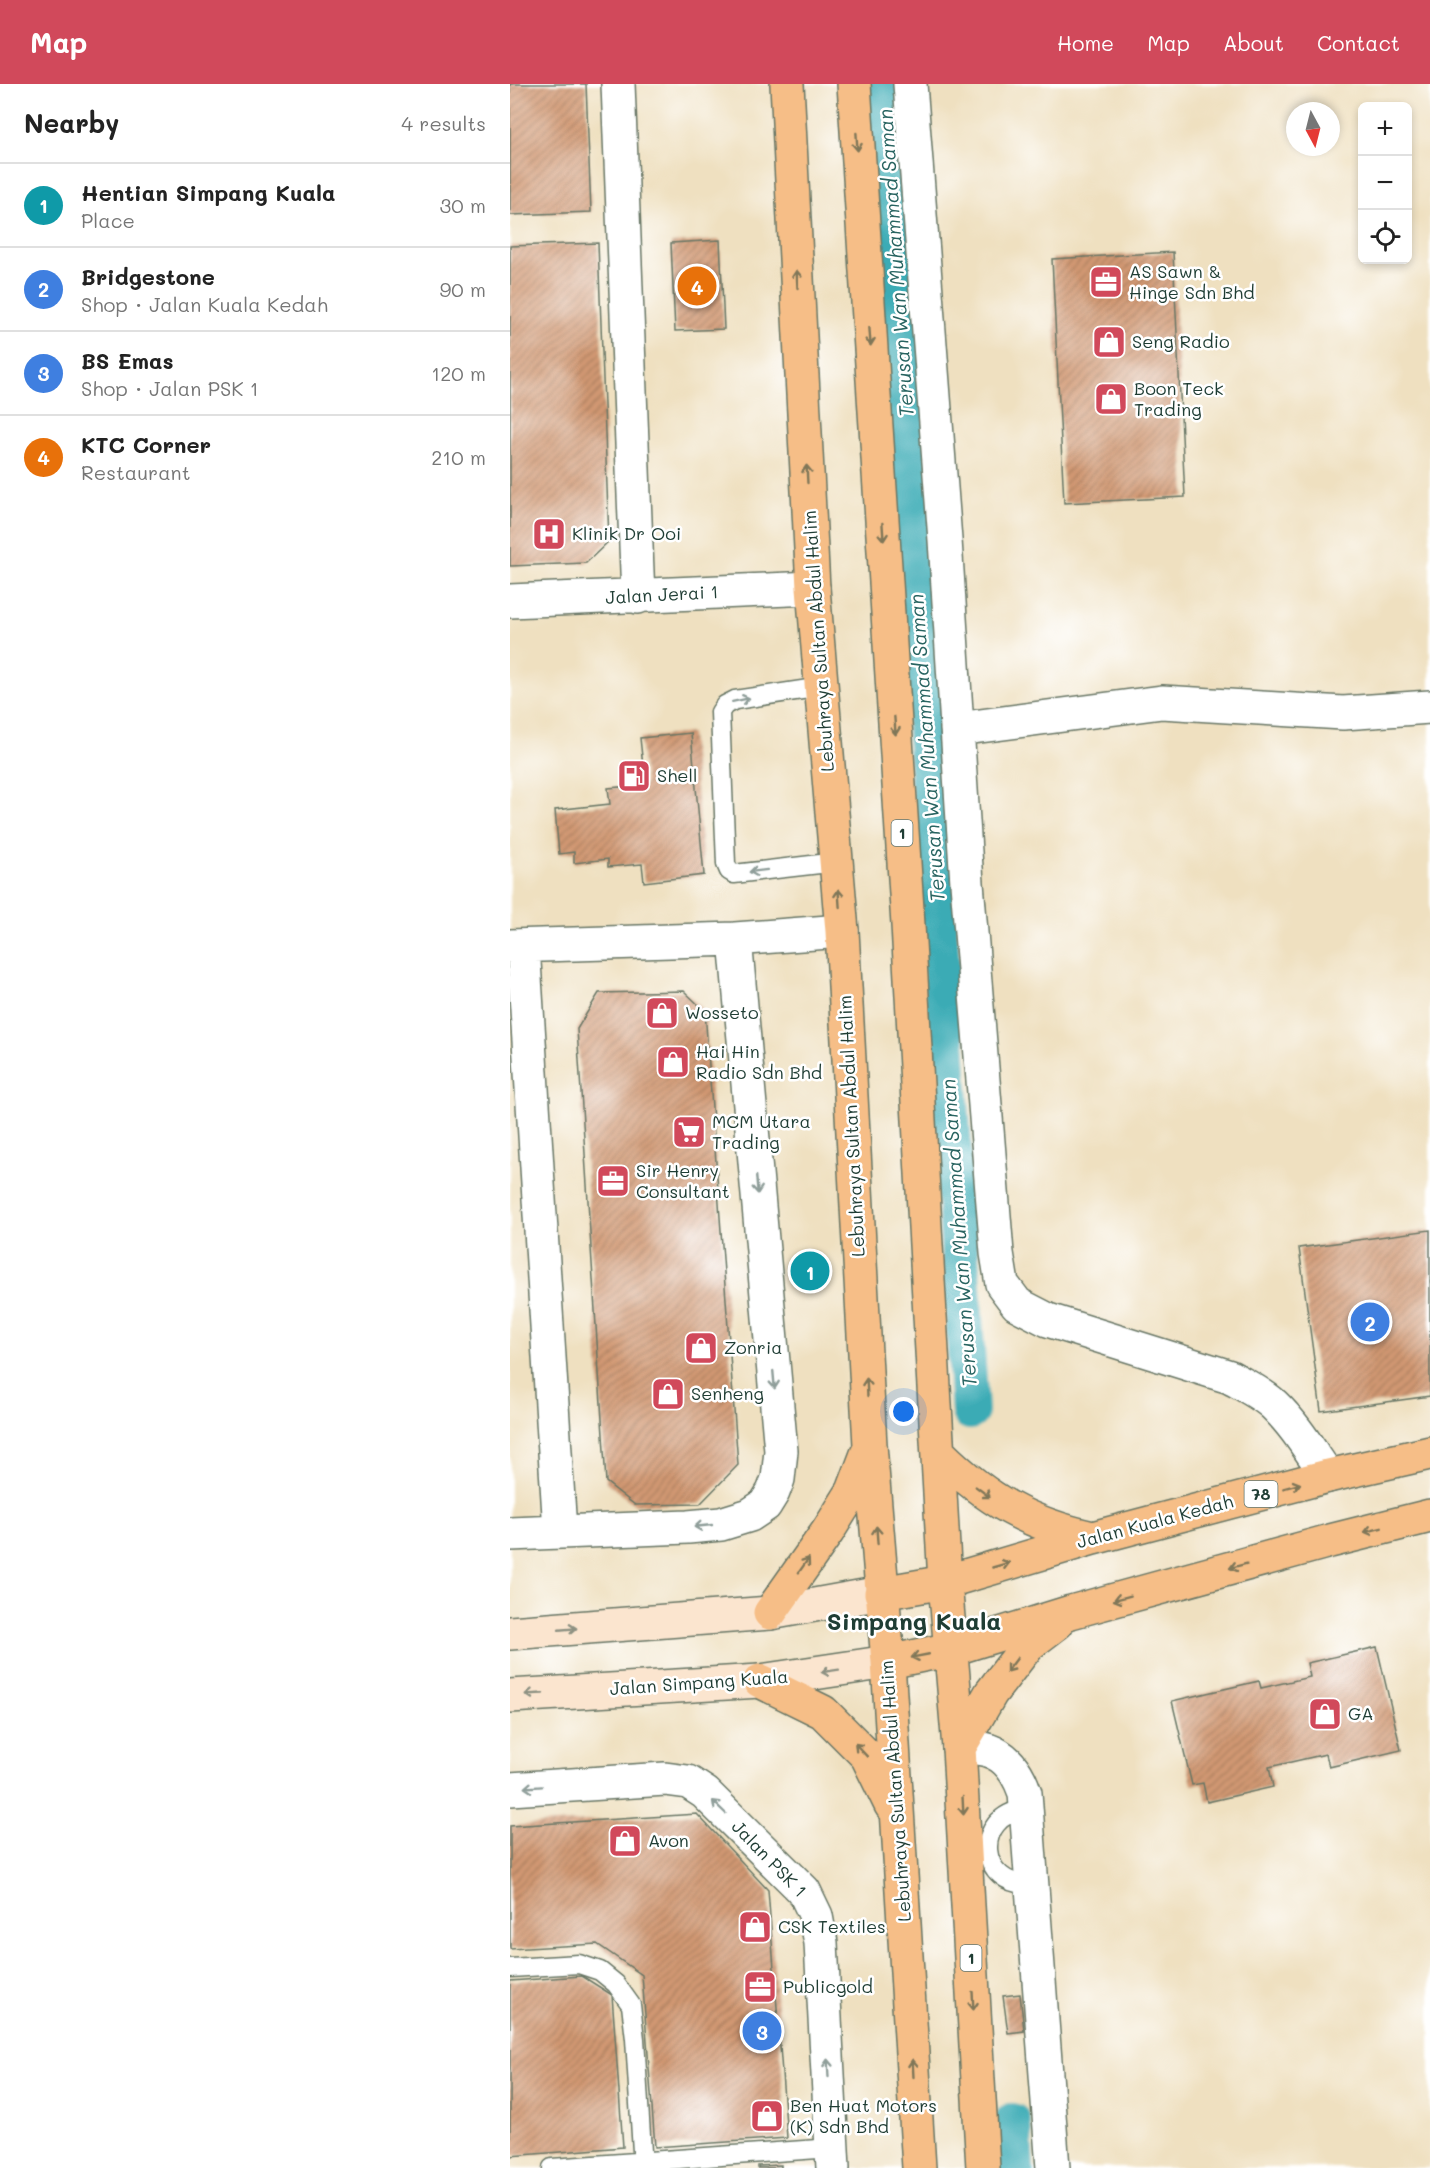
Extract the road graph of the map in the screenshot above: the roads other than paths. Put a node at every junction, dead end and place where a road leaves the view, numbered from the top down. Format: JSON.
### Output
{"nodes":[{"id":1,"x":618,"y":84,"type":"edge"},
{"id":2,"x":787,"y":84,"type":"edge"},
{"id":3,"x":854,"y":84,"type":"edge"},
{"id":4,"x":910,"y":84,"type":"edge"},
{"id":5,"x":813,"y":588,"type":"junction"},
{"id":6,"x":638,"y":597,"type":"junction"},
{"id":7,"x":510,"y":601,"type":"edge"},
{"id":8,"x":822,"y":687,"type":"junction"},
{"id":9,"x":1430,"y":707,"type":"edge"},
{"id":10,"x":957,"y":729,"type":"junction"},
{"id":11,"x":837,"y":861,"type":"junction"},
{"id":12,"x":842,"y":931,"type":"junction"},
{"id":13,"x":735,"y":939,"type":"junction"},
{"id":14,"x":516,"y":946,"type":"edge"},
{"id":15,"x":870,"y":1445,"type":"junction"},
{"id":16,"x":939,"y":1453,"type":"junction"},
{"id":17,"x":1430,"y":1453,"type":"edge"},
{"id":18,"x":1328,"y":1476,"type":"junction"},
{"id":19,"x":1430,"y":1516,"type":"edge"},
{"id":20,"x":560,"y":1531,"type":"junction"},
{"id":21,"x":510,"y":1534,"type":"edge"},
{"id":22,"x":1093,"y":1538,"type":"junction"},
{"id":23,"x":945,"y":1582,"type":"junction"},
{"id":24,"x":881,"y":1593,"type":"junction"},
{"id":25,"x":1071,"y":1612,"type":"junction"},
{"id":26,"x":770,"y":1613,"type":"junction"},
{"id":27,"x":510,"y":1633,"type":"edge"},
{"id":28,"x":952,"y":1649,"type":"junction"},
{"id":29,"x":888,"y":1662,"type":"junction"},
{"id":30,"x":760,"y":1681,"type":"junction"},
{"id":31,"x":510,"y":1696,"type":"edge"},
{"id":32,"x":959,"y":1748,"type":"junction"},
{"id":33,"x":510,"y":1789,"type":"edge"},
{"id":34,"x":898,"y":1820,"type":"junction"},
{"id":35,"x":510,"y":1968,"type":"edge"},
{"id":36,"x":832,"y":2158,"type":"edge"},
{"id":37,"x":643,"y":2165,"type":"edge"},
{"id":38,"x":552,"y":2168,"type":"edge"},
{"id":39,"x":919,"y":2168,"type":"edge"},
{"id":40,"x":982,"y":2168,"type":"edge"},
{"id":41,"x":1053,"y":2168,"type":"edge"}],
"edges":[{"from":1,"to":6,"type":"street"},
{"from":5,"to":2,"type":"main road","name":"Lebuhraya Sultan Abdul Halim","one_way":true},
{"from":3,"to":16,"type":"main road","number":"1","one_way":true},
{"from":4,"to":10,"type":"street"},
{"from":5,"to":6,"type":"street","name":"Jalan Jerai 1"},
{"from":5,"to":8,"type":"main road","name":"Lebuhraya Sultan Abdul Halim"},
{"from":6,"to":7,"type":"street","name":"Jalan Jerai 1"},
{"from":8,"to":11,"type":"main road","name":"Lebuhraya Sultan Abdul Halim"},
{"from":11,"to":8,"type":"lane","one_way":true},
{"from":9,"to":10,"type":"street"},
{"from":10,"to":18,"type":"street"},
{"from":12,"to":11,"type":"main road","name":"Lebuhraya Sultan Abdul Halim","one_way":true},
{"from":12,"to":13,"type":"street"},
{"from":15,"to":12,"type":"main road","name":"Lebuhraya Sultan Abdul Halim","one_way":true},
{"from":13,"to":14,"type":"street"},
{"from":13,"to":20,"type":"street","one_way":true},
{"from":14,"to":20,"type":"street"},
{"from":24,"to":15,"type":"main road","name":"Lebuhraya Sultan Abdul Halim","one_way":true},
{"from":26,"to":15,"type":"main road","one_way":true},
{"from":16,"to":22,"type":"main road","one_way":true},
{"from":16,"to":23,"type":"main road","number":"1"},
{"from":17,"to":18,"type":"main road","name":"Jalan Kuala Kedah","number":"78"},
{"from":22,"to":18,"type":"main road","name":"Jalan Kuala Kedah","number":"78","one_way":true},
{"from":19,"to":25,"type":"main road","one_way":true},
{"from":20,"to":21,"type":"street"},
{"from":23,"to":22,"type":"main road","name":"Jalan Kuala Kedah","number":"78","one_way":true},
{"from":23,"to":24,"type":"main road","name":"Jalan Kuala Kedah","number":"78"},
{"from":23,"to":28,"type":"main road","number":"1"},
{"from":24,"to":26,"type":"main road"},
{"from":24,"to":29,"type":"main road","name":"Lebuhraya Sultan Abdul Halim"},
{"from":25,"to":28,"type":"main road"},
{"from":25,"to":32,"type":"main road","one_way":true},
{"from":27,"to":26,"type":"main road","one_way":true},
{"from":28,"to":29,"type":"main road","one_way":true},
{"from":28,"to":32,"type":"main road","number":"1"},
{"from":29,"to":30,"type":"main road","name":"Jalan Simpang Kuala","one_way":true},
{"from":29,"to":34,"type":"main road","name":"Lebuhraya Sultan Abdul Halim"},
{"from":30,"to":31,"type":"main road","name":"Jalan Simpang Kuala","one_way":true},
{"from":34,"to":30,"type":"main road","one_way":true},
{"from":32,"to":40,"type":"main road","number":"1","one_way":true},
{"from":32,"to":41,"type":"street"},
{"from":36,"to":33,"type":"street","name":"Jalan PSK 1","one_way":true},
{"from":39,"to":34,"type":"main road","name":"Lebuhraya Sultan Abdul Halim","one_way":true},
{"from":35,"to":37,"type":"lane"},
{"from":36,"to":37,"type":"lane"},
{"from":37,"to":38,"type":"lane"}]}
